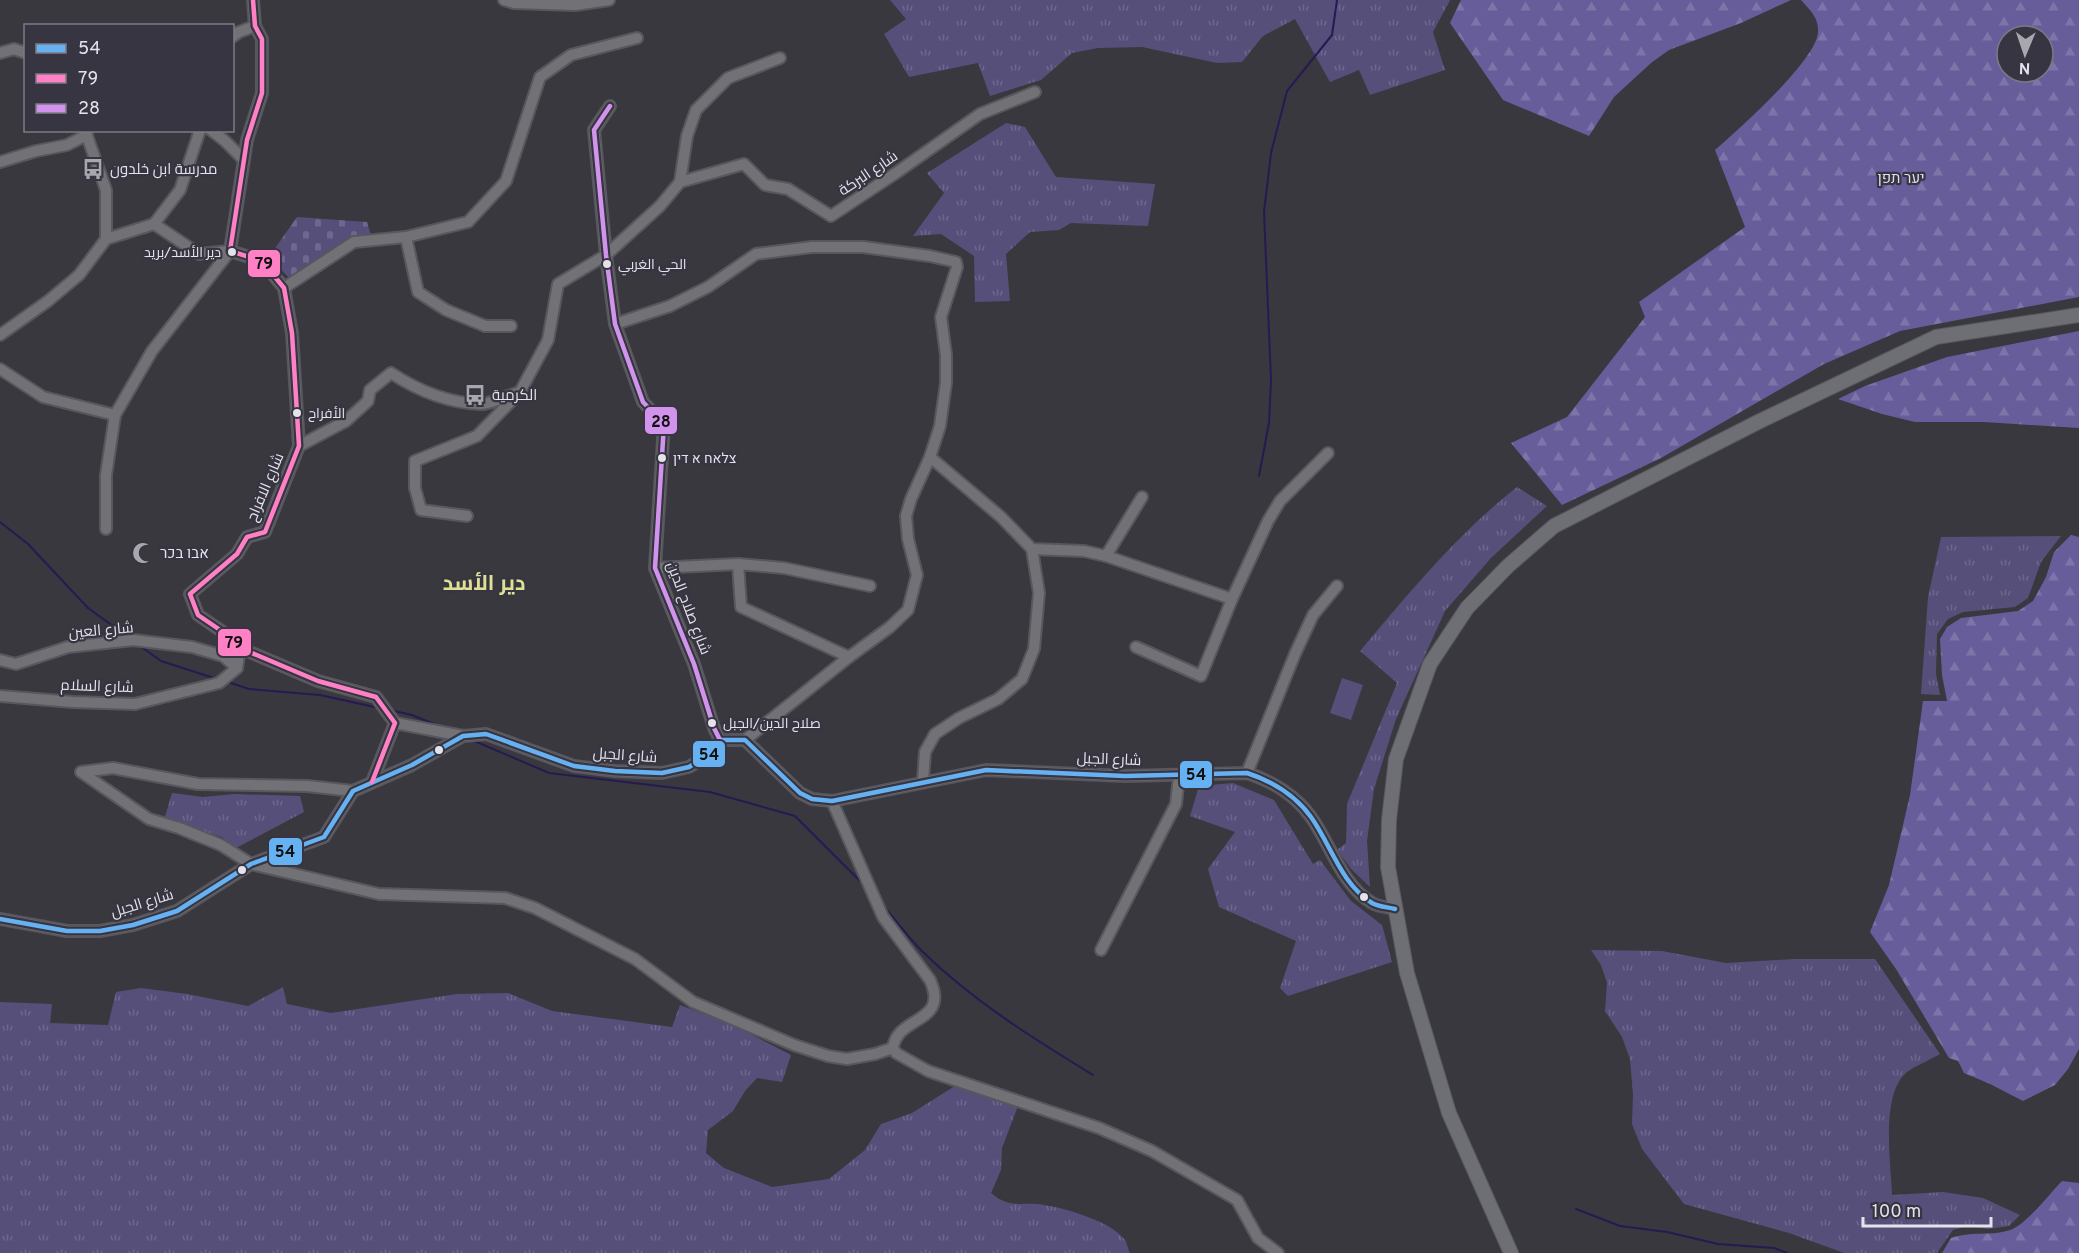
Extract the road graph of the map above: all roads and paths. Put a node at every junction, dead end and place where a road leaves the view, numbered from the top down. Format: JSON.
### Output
{"nodes":[{"id":1,"x":253,"y":0,"type":"edge"},
{"id":2,"x":504,"y":0,"type":"edge"},
{"id":3,"x":609,"y":0,"type":"edge"},
{"id":4,"x":255,"y":26,"type":"junction"},
{"id":5,"x":234,"y":36,"type":"edge"},
{"id":6,"x":637,"y":38,"type":"dead end"},
{"id":7,"x":24,"y":52,"type":"edge"},
{"id":8,"x":0,"y":53,"type":"edge"},
{"id":9,"x":780,"y":58,"type":"dead end"},
{"id":10,"x":1035,"y":92,"type":"dead end"},
{"id":11,"x":610,"y":106,"type":"dead end"},
{"id":12,"x":199,"y":132,"type":"edge"},
{"id":13,"x":214,"y":132,"type":"edge"},
{"id":14,"x":86,"y":133,"type":"edge"},
{"id":15,"x":243,"y":159,"type":"junction"},
{"id":16,"x":0,"y":162,"type":"edge"},
{"id":17,"x":680,"y":182,"type":"junction"},
{"id":18,"x":154,"y":225,"type":"junction"},
{"id":19,"x":406,"y":237,"type":"junction"},
{"id":20,"x":106,"y":239,"type":"junction"},
{"id":21,"x":230,"y":252,"type":"junction"},
{"id":22,"x":606,"y":255,"type":"junction"},
{"id":23,"x":284,"y":288,"type":"junction"},
{"id":24,"x":2079,"y":315,"type":"edge"},
{"id":25,"x":615,"y":324,"type":"junction"},
{"id":26,"x":511,"y":326,"type":"dead end"},
{"id":27,"x":0,"y":334,"type":"edge"},
{"id":28,"x":0,"y":369,"type":"edge"},
{"id":29,"x":520,"y":392,"type":"junction"},
{"id":30,"x":116,"y":415,"type":"junction"},
{"id":31,"x":299,"y":446,"type":"junction"},
{"id":32,"x":1328,"y":453,"type":"dead end"},
{"id":33,"x":930,"y":457,"type":"junction"},
{"id":34,"x":1142,"y":497,"type":"dead end"},
{"id":35,"x":467,"y":516,"type":"dead end"},
{"id":36,"x":106,"y":529,"type":"dead end"},
{"id":37,"x":1032,"y":549,"type":"junction"},
{"id":38,"x":1106,"y":556,"type":"junction"},
{"id":39,"x":738,"y":564,"type":"junction"},
{"id":40,"x":655,"y":568,"type":"junction"},
{"id":41,"x":870,"y":586,"type":"dead end"},
{"id":42,"x":1337,"y":586,"type":"dead end"},
{"id":43,"x":1232,"y":599,"type":"junction"},
{"id":44,"x":1136,"y":647,"type":"dead end"},
{"id":45,"x":240,"y":648,"type":"junction"},
{"id":46,"x":849,"y":657,"type":"junction"},
{"id":47,"x":0,"y":660,"type":"edge"},
{"id":48,"x":237,"y":668,"type":"junction"},
{"id":49,"x":0,"y":696,"type":"edge"},
{"id":50,"x":395,"y":723,"type":"junction"},
{"id":51,"x":463,"y":736,"type":"junction"},
{"id":52,"x":720,"y":740,"type":"junction"},
{"id":53,"x":745,"y":740,"type":"junction"},
{"id":54,"x":1247,"y":773,"type":"junction"},
{"id":55,"x":1179,"y":776,"type":"junction"},
{"id":56,"x":924,"y":781,"type":"junction"},
{"id":57,"x":372,"y":782,"type":"junction"},
{"id":58,"x":353,"y":792,"type":"junction"},
{"id":59,"x":832,"y":801,"type":"junction"},
{"id":60,"x":251,"y":864,"type":"junction"},
{"id":61,"x":1395,"y":909,"type":"junction"},
{"id":62,"x":0,"y":919,"type":"edge"},
{"id":63,"x":1101,"y":950,"type":"dead end"},
{"id":64,"x":893,"y":1048,"type":"junction"},
{"id":65,"x":1278,"y":1253,"type":"edge"},
{"id":66,"x":1511,"y":1253,"type":"edge"}],
"edges":[{"from":1,"to":4,"type":"street"},
{"from":2,"to":3,"type":"street"},
{"from":4,"to":5,"type":"street"},
{"from":4,"to":15,"type":"street"},
{"from":6,"to":19,"type":"street"},
{"from":7,"to":8,"type":"street"},
{"from":9,"to":17,"type":"street"},
{"from":10,"to":17,"type":"street","name":"شارع البركة"},
{"from":11,"to":22,"type":"street","name":"شارع صلاح الدين"},
{"from":12,"to":18,"type":"street"},
{"from":13,"to":15,"type":"street"},
{"from":14,"to":16,"type":"street"},
{"from":14,"to":20,"type":"street"},
{"from":15,"to":21,"type":"street"},
{"from":17,"to":22,"type":"street"},
{"from":18,"to":20,"type":"street"},
{"from":18,"to":21,"type":"street"},
{"from":19,"to":23,"type":"street"},
{"from":19,"to":26,"type":"street"},
{"from":20,"to":27,"type":"street"},
{"from":21,"to":23,"type":"street"},
{"from":21,"to":30,"type":"street"},
{"from":22,"to":25,"type":"street","name":"شارع صلاح الدين"},
{"from":22,"to":29,"type":"street"},
{"from":23,"to":31,"type":"street","name":"شارع الافراح"},
{"from":24,"to":61,"type":"main road"},
{"from":25,"to":33,"type":"street"},
{"from":25,"to":40,"type":"street","name":"شارع صلاح الدين"},
{"from":28,"to":30,"type":"street"},
{"from":29,"to":31,"type":"street"},
{"from":29,"to":35,"type":"street"},
{"from":30,"to":36,"type":"street"},
{"from":31,"to":45,"type":"street","name":"شارع الافراح"},
{"from":32,"to":43,"type":"street"},
{"from":33,"to":37,"type":"street"},
{"from":33,"to":46,"type":"street"},
{"from":34,"to":38,"type":"street"},
{"from":37,"to":38,"type":"street"},
{"from":37,"to":56,"type":"street"},
{"from":38,"to":43,"type":"street"},
{"from":39,"to":40,"type":"street"},
{"from":39,"to":41,"type":"street"},
{"from":39,"to":46,"type":"street"},
{"from":40,"to":52,"type":"street","name":"شارع صلاح الدين"},
{"from":42,"to":54,"type":"street"},
{"from":43,"to":44,"type":"street"},
{"from":45,"to":48,"type":"street"},
{"from":45,"to":50,"type":"street","name":"شارع الافراح"},
{"from":46,"to":53,"type":"street"},
{"from":47,"to":48,"type":"street","name":"شارع العين"},
{"from":48,"to":49,"type":"street","name":"شارع السلام"},
{"from":50,"to":51,"type":"street"},
{"from":50,"to":57,"type":"street"},
{"from":51,"to":52,"type":"street","name":"شارع الجبل"},
{"from":51,"to":57,"type":"street","name":"شارع الجبل"},
{"from":52,"to":53,"type":"street"},
{"from":53,"to":59,"type":"street","name":"شارع الجبل"},
{"from":54,"to":55,"type":"street","name":"شارع الجبل"},
{"from":54,"to":61,"type":"street","name":"شارع الجبل"},
{"from":55,"to":56,"type":"street","name":"شارع الجبل"},
{"from":55,"to":63,"type":"street"},
{"from":56,"to":59,"type":"street","name":"شارع الجبل"},
{"from":57,"to":58,"type":"street","name":"شارع الجبل"},
{"from":58,"to":60,"type":"street","name":"شارع الجبل"},
{"from":58,"to":60,"type":"street"},
{"from":59,"to":64,"type":"street"},
{"from":60,"to":62,"type":"street","name":"شارع الجبل"},
{"from":60,"to":64,"type":"street"},
{"from":61,"to":66,"type":"main road"},
{"from":64,"to":65,"type":"street"}]}
